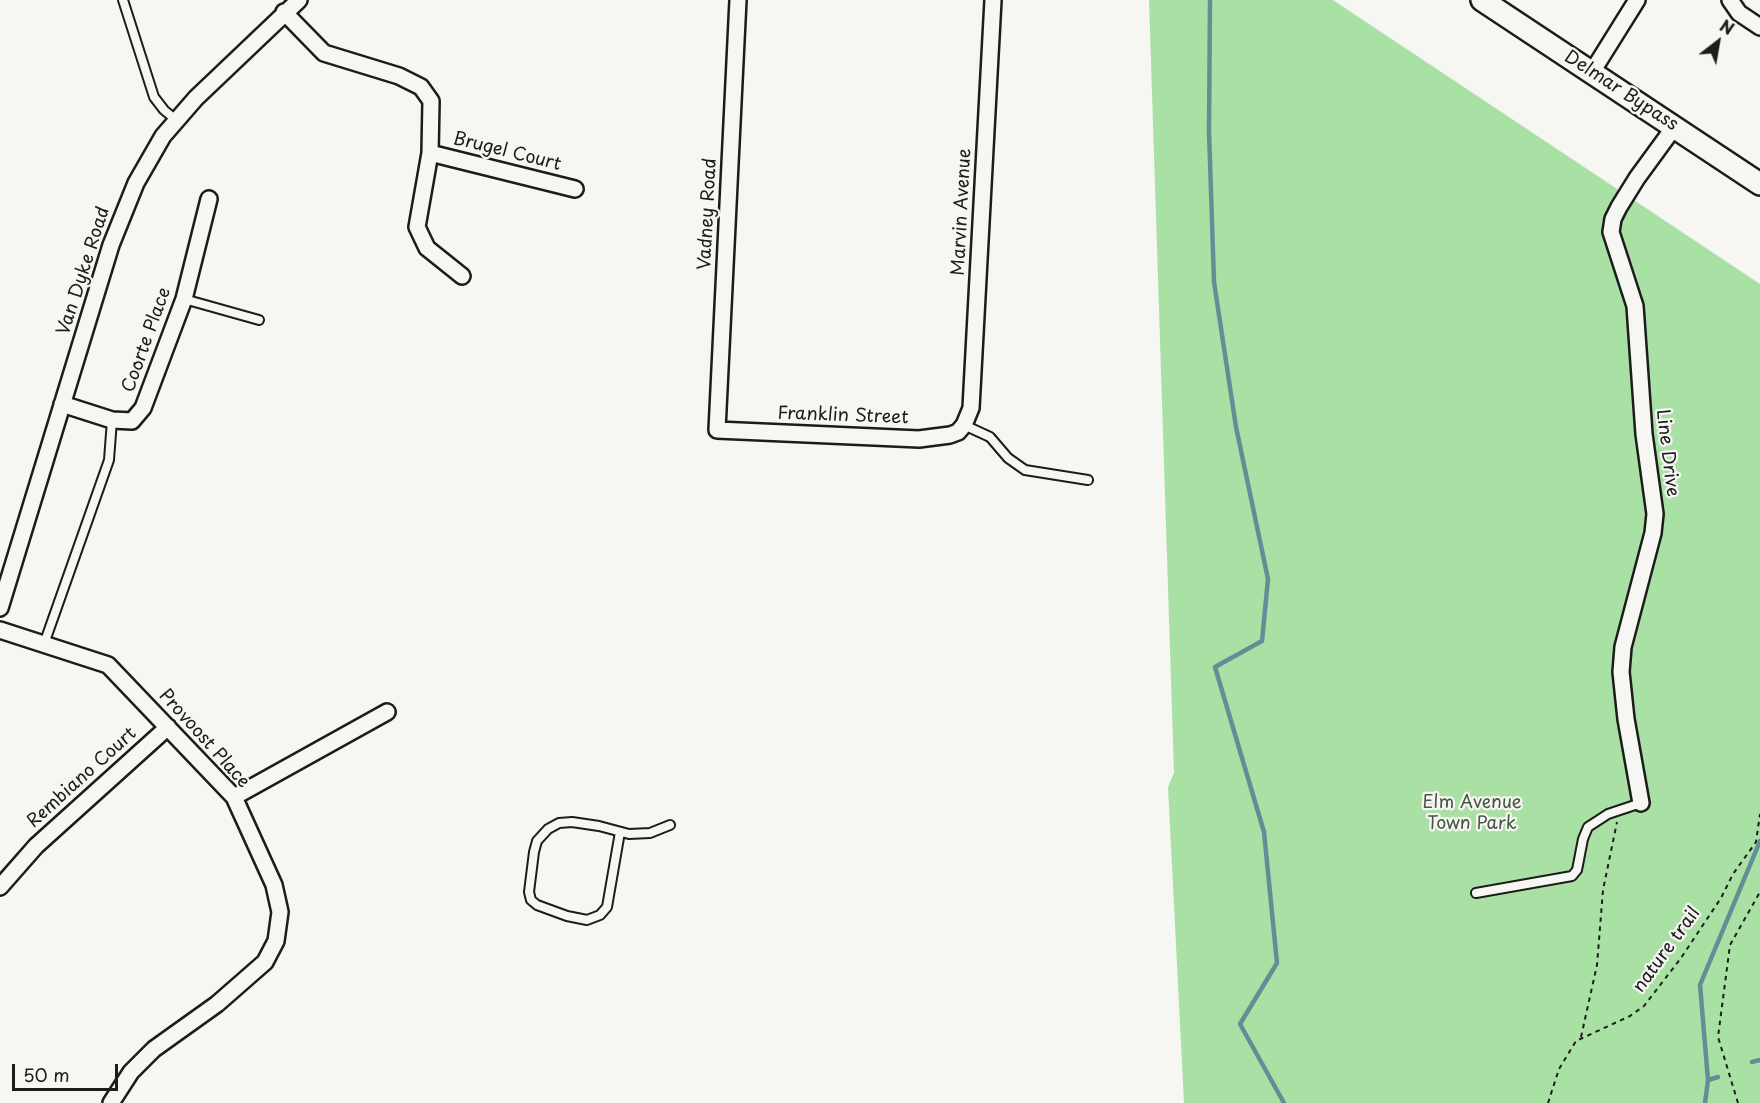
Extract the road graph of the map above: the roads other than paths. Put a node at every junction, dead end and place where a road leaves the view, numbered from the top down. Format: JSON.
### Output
{"nodes":[{"id":1,"x":123,"y":0,"type":"edge"},
{"id":2,"x":299,"y":0,"type":"edge"},
{"id":3,"x":738,"y":0,"type":"edge"},
{"id":4,"x":993,"y":0,"type":"edge"},
{"id":5,"x":1482,"y":0,"type":"edge"},
{"id":6,"x":1637,"y":0,"type":"edge"},
{"id":7,"x":1730,"y":0,"type":"edge"},
{"id":8,"x":284,"y":12,"type":"junction"},
{"id":9,"x":1760,"y":27,"type":"edge"},
{"id":10,"x":1592,"y":72,"type":"junction"},
{"id":11,"x":177,"y":120,"type":"junction"},
{"id":12,"x":1675,"y":126,"type":"junction"},
{"id":13,"x":430,"y":153,"type":"junction"},
{"id":14,"x":1760,"y":184,"type":"edge"},
{"id":15,"x":575,"y":189,"type":"dead end"},
{"id":16,"x":209,"y":199,"type":"dead end"},
{"id":17,"x":462,"y":276,"type":"dead end"},
{"id":18,"x":184,"y":299,"type":"junction"},
{"id":19,"x":259,"y":320,"type":"dead end"},
{"id":20,"x":62,"y":404,"type":"junction"},
{"id":21,"x":112,"y":420,"type":"junction"},
{"id":22,"x":964,"y":425,"type":"junction"},
{"id":23,"x":717,"y":430,"type":"joint"},
{"id":24,"x":1088,"y":480,"type":"dead end"},
{"id":25,"x":0,"y":608,"type":"edge"},
{"id":26,"x":0,"y":630,"type":"edge"},
{"id":27,"x":44,"y":644,"type":"junction"},
{"id":28,"x":387,"y":712,"type":"dead end"},
{"id":29,"x":168,"y":727,"type":"junction"},
{"id":30,"x":234,"y":797,"type":"junction"},
{"id":31,"x":1641,"y":803,"type":"joint"},
{"id":32,"x":670,"y":825,"type":"dead end"},
{"id":33,"x":620,"y":832,"type":"junction"},
{"id":34,"x":0,"y":887,"type":"edge"},
{"id":35,"x":1476,"y":893,"type":"dead end"},
{"id":36,"x":111,"y":1103,"type":"edge"}],
"edges":[{"from":1,"to":11,"type":"lane"},
{"from":2,"to":8,"type":"street","name":"Van Dyke Road"},
{"from":3,"to":23,"type":"street","name":"Vadney Road"},
{"from":4,"to":22,"type":"street","name":"Marvin Avenue"},
{"from":5,"to":10,"type":"street","name":"Delmar Bypass"},
{"from":6,"to":10,"type":"street"},
{"from":7,"to":9,"type":"street"},
{"from":8,"to":11,"type":"street","name":"Van Dyke Road"},
{"from":8,"to":13,"type":"street"},
{"from":10,"to":12,"type":"street","name":"Delmar Bypass"},
{"from":11,"to":20,"type":"street","name":"Van Dyke Road"},
{"from":12,"to":14,"type":"street","name":"Delmar Bypass"},
{"from":12,"to":31,"type":"street","name":"Line Drive"},
{"from":13,"to":15,"type":"street","name":"Brugel Court"},
{"from":13,"to":17,"type":"street"},
{"from":16,"to":18,"type":"street","name":"Coorte Place"},
{"from":18,"to":19,"type":"lane"},
{"from":18,"to":21,"type":"street","name":"Coorte Place"},
{"from":20,"to":21,"type":"street"},
{"from":20,"to":25,"type":"street","name":"Van Dyke Road"},
{"from":21,"to":27,"type":"lane"},
{"from":22,"to":23,"type":"street","name":"Franklin Street"},
{"from":22,"to":24,"type":"lane"},
{"from":26,"to":27,"type":"street","name":"Provoost Place"},
{"from":27,"to":29,"type":"street","name":"Provoost Place"},
{"from":28,"to":30,"type":"street"},
{"from":29,"to":30,"type":"street","name":"Provoost Place"},
{"from":29,"to":34,"type":"street","name":"Rembiano Court"},
{"from":30,"to":36,"type":"street","name":"Provoost Place"},
{"from":31,"to":35,"type":"lane"},
{"from":32,"to":33,"type":"lane"},
{"from":33,"to":33,"type":"lane"}]}
